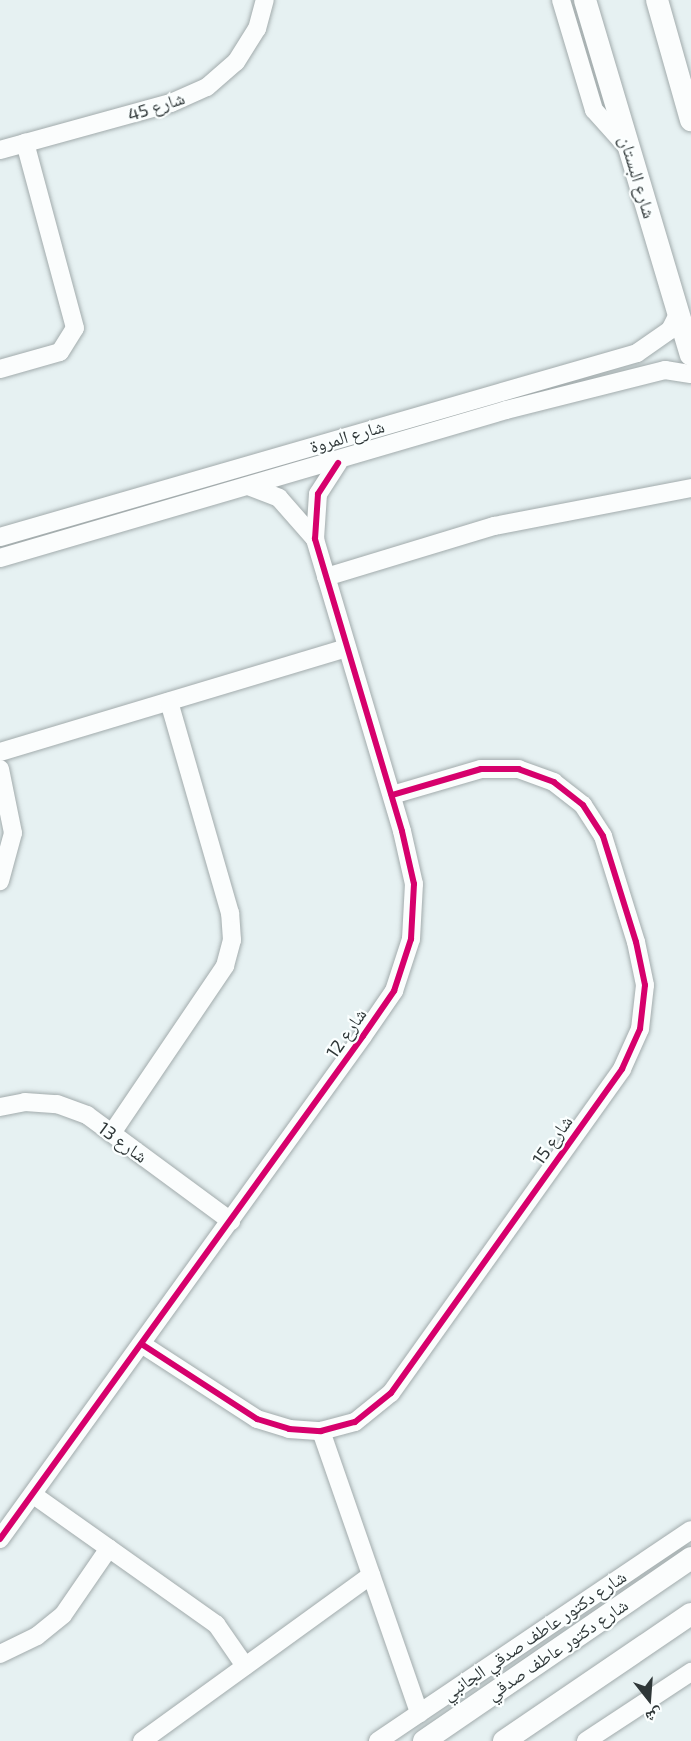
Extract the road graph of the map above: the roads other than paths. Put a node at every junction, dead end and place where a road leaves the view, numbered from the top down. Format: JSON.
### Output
{"nodes":[{"id":1,"x":265,"y":0,"type":"edge"},
{"id":2,"x":561,"y":0,"type":"edge"},
{"id":3,"x":585,"y":0,"type":"edge"},
{"id":4,"x":657,"y":0,"type":"edge"},
{"id":5,"x":691,"y":120,"type":"edge"},
{"id":6,"x":25,"y":143,"type":"junction"},
{"id":7,"x":0,"y":150,"type":"edge"},
{"id":8,"x":630,"y":150,"type":"junction"},
{"id":9,"x":679,"y":312,"type":"junction"},
{"id":10,"x":691,"y":355,"type":"edge"},
{"id":11,"x":0,"y":369,"type":"edge"},
{"id":12,"x":691,"y":374,"type":"edge"},
{"id":13,"x":338,"y":463,"type":"junction"},
{"id":14,"x":251,"y":487,"type":"junction"},
{"id":15,"x":691,"y":488,"type":"edge"},
{"id":16,"x":0,"y":537,"type":"edge"},
{"id":17,"x":315,"y":539,"type":"junction"},
{"id":18,"x":0,"y":559,"type":"edge"},
{"id":19,"x":326,"y":577,"type":"junction"},
{"id":20,"x":347,"y":648,"type":"junction"},
{"id":21,"x":169,"y":702,"type":"junction"},
{"id":22,"x":0,"y":752,"type":"edge"},
{"id":23,"x":0,"y":769,"type":"edge"},
{"id":24,"x":392,"y":795,"type":"junction"},
{"id":25,"x":0,"y":881,"type":"edge"},
{"id":26,"x":0,"y":1107,"type":"edge"},
{"id":27,"x":112,"y":1133,"type":"junction"},
{"id":28,"x":231,"y":1221,"type":"junction"},
{"id":29,"x":143,"y":1345,"type":"junction"},
{"id":30,"x":321,"y":1431,"type":"junction"},
{"id":31,"x":35,"y":1496,"type":"junction"},
{"id":32,"x":691,"y":1530,"type":"edge"},
{"id":33,"x":0,"y":1539,"type":"edge"},
{"id":34,"x":109,"y":1548,"type":"junction"},
{"id":35,"x":691,"y":1558,"type":"edge"},
{"id":36,"x":371,"y":1575,"type":"junction"},
{"id":37,"x":691,"y":1614,"type":"edge"},
{"id":38,"x":0,"y":1654,"type":"edge"},
{"id":39,"x":245,"y":1666,"type":"junction"},
{"id":40,"x":691,"y":1672,"type":"edge"},
{"id":41,"x":419,"y":1713,"type":"junction"},
{"id":42,"x":142,"y":1741,"type":"edge"},
{"id":43,"x":378,"y":1741,"type":"edge"},
{"id":44,"x":424,"y":1741,"type":"edge"},
{"id":45,"x":504,"y":1741,"type":"edge"},
{"id":46,"x":586,"y":1741,"type":"edge"}],
"edges":[{"from":1,"to":6,"type":"street","name":"شارع 45"},
{"from":2,"to":8,"type":"street"},
{"from":3,"to":8,"type":"street","name":"شارع البستان"},
{"from":4,"to":5,"type":"street"},
{"from":6,"to":7,"type":"street","name":"شارع 45"},
{"from":6,"to":11,"type":"street"},
{"from":8,"to":9,"type":"street","name":"شارع البستان"},
{"from":9,"to":10,"type":"street","name":"شارع البستان"},
{"from":9,"to":16,"type":"street","name":"شارع المروة"},
{"from":12,"to":13,"type":"street","name":"شارع المروة"},
{"from":13,"to":14,"type":"street","name":"شارع المروة"},
{"from":13,"to":17,"type":"street","name":"شارع 12"},
{"from":14,"to":17,"type":"street","name":"شارع 12"},
{"from":14,"to":18,"type":"street","name":"شارع المروة"},
{"from":15,"to":19,"type":"street"},
{"from":17,"to":19,"type":"street","name":"شارع 12"},
{"from":19,"to":20,"type":"street","name":"شارع 12"},
{"from":20,"to":21,"type":"street"},
{"from":20,"to":24,"type":"street","name":"شارع 12"},
{"from":21,"to":22,"type":"street"},
{"from":21,"to":27,"type":"street"},
{"from":23,"to":25,"type":"street"},
{"from":24,"to":28,"type":"street","name":"شارع 12"},
{"from":24,"to":30,"type":"street","name":"شارع 15"},
{"from":26,"to":27,"type":"street","name":"شارع 13"},
{"from":27,"to":28,"type":"street","name":"شارع 13"},
{"from":28,"to":29,"type":"street","name":"شارع 12"},
{"from":29,"to":30,"type":"street","name":"شارع 15"},
{"from":29,"to":31,"type":"street","name":"شارع 12"},
{"from":30,"to":36,"type":"street"},
{"from":31,"to":33,"type":"street","name":"شارع 12"},
{"from":31,"to":34,"type":"street"},
{"from":32,"to":41,"type":"street","name":"شارع دكتور عاطف صدقي الجانبي"},
{"from":34,"to":38,"type":"street"},
{"from":34,"to":39,"type":"street"},
{"from":35,"to":44,"type":"street","name":"شارع دكتور عاطف صدقي"},
{"from":36,"to":39,"type":"street"},
{"from":36,"to":41,"type":"street"},
{"from":37,"to":45,"type":"street"},
{"from":39,"to":42,"type":"street"},
{"from":40,"to":46,"type":"street"},
{"from":41,"to":43,"type":"street","name":"شارع دكتور عاطف صدقي الجانبي"}]}
